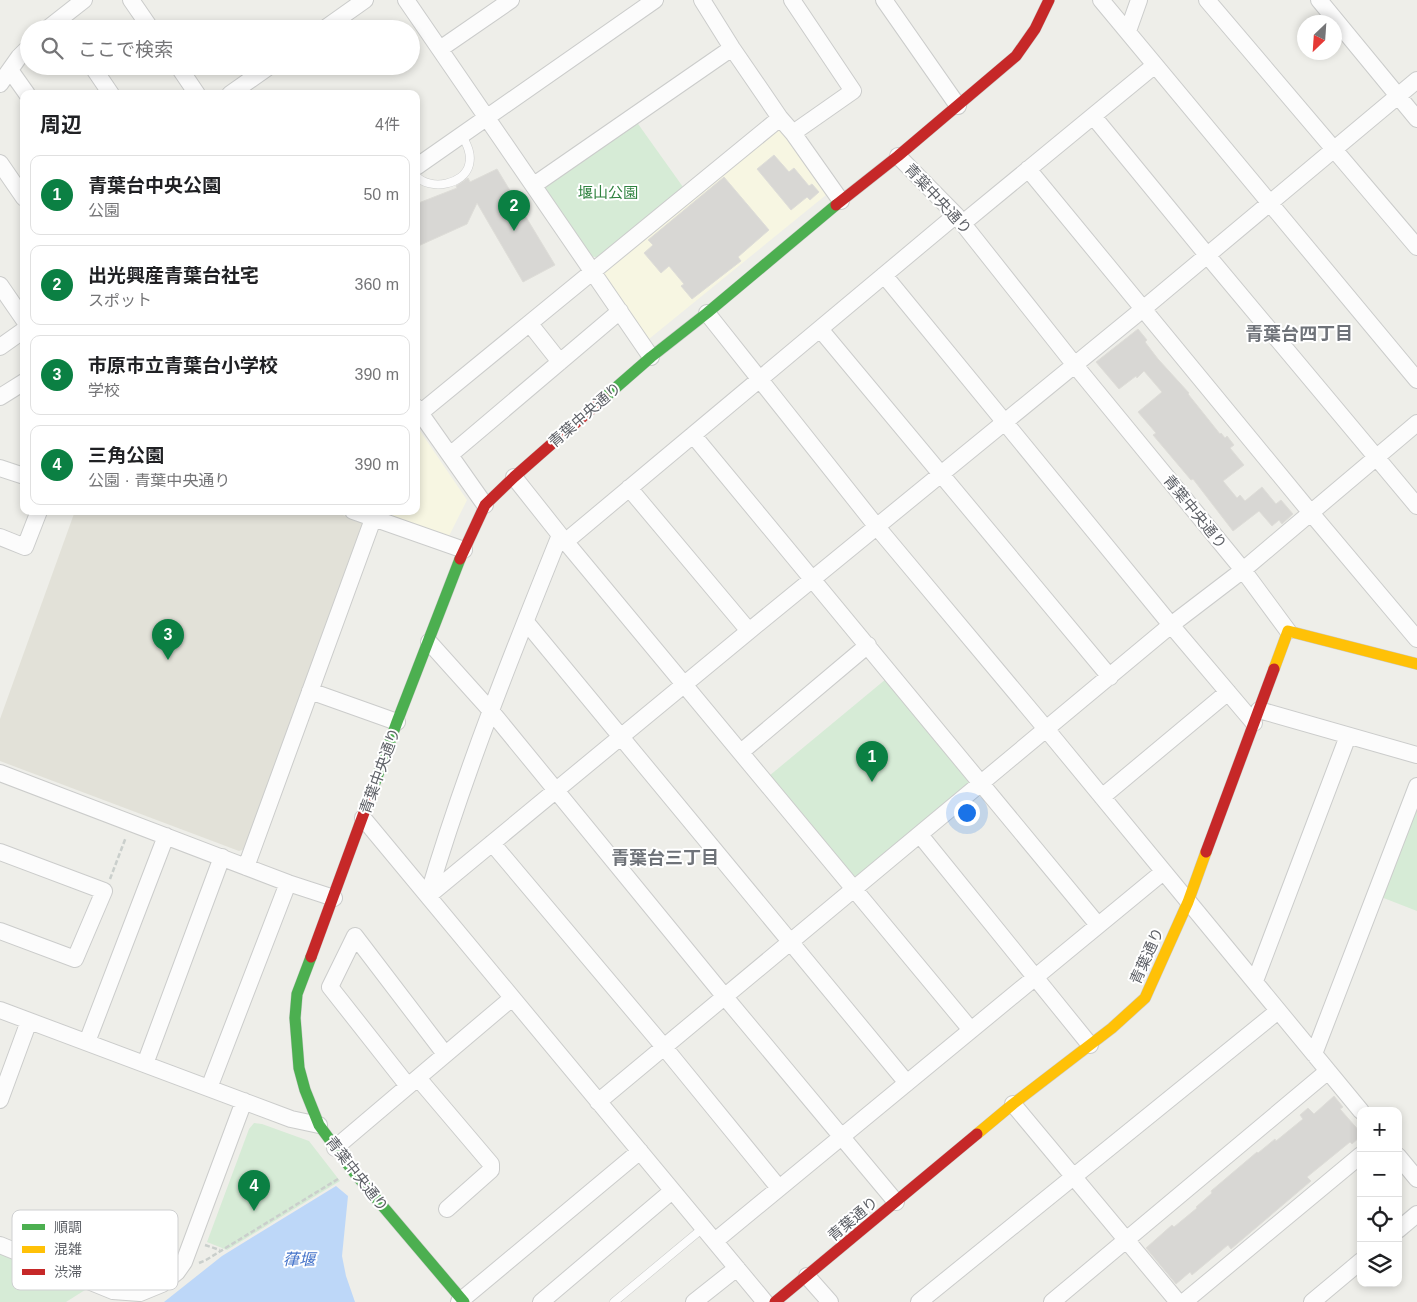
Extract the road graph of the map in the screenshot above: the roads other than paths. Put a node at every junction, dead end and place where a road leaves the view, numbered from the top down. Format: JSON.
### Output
{"nodes":[{"id":1,"x":84,"y":0,"type":"edge"},
{"id":2,"x":131,"y":0,"type":"edge"},
{"id":3,"x":365,"y":0,"type":"edge"},
{"id":4,"x":406,"y":0,"type":"edge"},
{"id":5,"x":511,"y":0,"type":"edge"},
{"id":6,"x":655,"y":0,"type":"edge"},
{"id":7,"x":702,"y":0,"type":"edge"},
{"id":8,"x":792,"y":0,"type":"edge"},
{"id":9,"x":884,"y":0,"type":"edge"},
{"id":10,"x":1049,"y":0,"type":"edge"},
{"id":11,"x":1101,"y":0,"type":"edge"},
{"id":12,"x":1139,"y":0,"type":"edge"},
{"id":13,"x":1207,"y":0,"type":"edge"},
{"id":14,"x":1319,"y":0,"type":"edge"},
{"id":15,"x":62,"y":20,"type":"edge"},
{"id":16,"x":145,"y":20,"type":"edge"},
{"id":17,"x":337,"y":20,"type":"edge"},
{"id":18,"x":420,"y":20,"type":"edge"},
{"id":19,"x":420,"y":20,"type":"edge"},
{"id":20,"x":1128,"y":31,"type":"junction"},
{"id":21,"x":732,"y":48,"type":"junction"},
{"id":22,"x":440,"y":49,"type":"junction"},
{"id":23,"x":20,"y":56,"type":"edge"},
{"id":24,"x":1155,"y":65,"type":"junction"},
{"id":25,"x":10,"y":70,"type":"junction"},
{"id":26,"x":98,"y":75,"type":"edge"},
{"id":27,"x":184,"y":75,"type":"edge"},
{"id":28,"x":257,"y":75,"type":"edge"},
{"id":29,"x":1417,"y":80,"type":"edge"},
{"id":30,"x":0,"y":84,"type":"edge"},
{"id":31,"x":24,"y":90,"type":"edge"},
{"id":32,"x":108,"y":90,"type":"edge"},
{"id":33,"x":194,"y":90,"type":"edge"},
{"id":34,"x":236,"y":90,"type":"edge"},
{"id":35,"x":1398,"y":97,"type":"junction"},
{"id":36,"x":958,"y":106,"type":"junction"},
{"id":37,"x":1093,"y":116,"type":"junction"},
{"id":38,"x":487,"y":118,"type":"junction"},
{"id":39,"x":780,"y":118,"type":"junction"},
{"id":40,"x":1417,"y":119,"type":"edge"},
{"id":41,"x":793,"y":133,"type":"junction"},
{"id":42,"x":462,"y":135,"type":"junction"},
{"id":43,"x":1335,"y":149,"type":"junction"},
{"id":44,"x":898,"y":156,"type":"junction"},
{"id":45,"x":0,"y":163,"type":"edge"},
{"id":46,"x":420,"y":164,"type":"edge"},
{"id":47,"x":1028,"y":169,"type":"junction"},
{"id":48,"x":420,"y":179,"type":"edge"},
{"id":49,"x":534,"y":185,"type":"junction"},
{"id":50,"x":20,"y":192,"type":"edge"},
{"id":51,"x":841,"y":201,"type":"junction"},
{"id":52,"x":1270,"y":202,"type":"junction"},
{"id":53,"x":960,"y":219,"type":"junction"},
{"id":54,"x":1417,"y":248,"type":"edge"},
{"id":55,"x":1207,"y":255,"type":"junction"},
{"id":56,"x":593,"y":272,"type":"junction"},
{"id":57,"x":884,"y":275,"type":"junction"},
{"id":58,"x":0,"y":285,"type":"edge"},
{"id":59,"x":1143,"y":309,"type":"junction"},
{"id":60,"x":620,"y":311,"type":"junction"},
{"id":61,"x":707,"y":313,"type":"junction"},
{"id":62,"x":20,"y":314,"type":"edge"},
{"id":63,"x":530,"y":324,"type":"junction"},
{"id":64,"x":820,"y":329,"type":"junction"},
{"id":65,"x":20,"y":333,"type":"edge"},
{"id":66,"x":0,"y":347,"type":"edge"},
{"id":67,"x":651,"y":357,"type":"junction"},
{"id":68,"x":560,"y":362,"type":"junction"},
{"id":69,"x":1074,"y":364,"type":"junction"},
{"id":70,"x":760,"y":379,"type":"junction"},
{"id":71,"x":1417,"y":380,"type":"edge"},
{"id":72,"x":20,"y":384,"type":"edge"},
{"id":73,"x":0,"y":397,"type":"edge"},
{"id":74,"x":420,"y":408,"type":"edge"},
{"id":75,"x":420,"y":413,"type":"edge"},
{"id":76,"x":1006,"y":423,"type":"junction"},
{"id":77,"x":1417,"y":423,"type":"edge"},
{"id":78,"x":693,"y":435,"type":"junction"},
{"id":79,"x":450,"y":455,"type":"junction"},
{"id":80,"x":1376,"y":457,"type":"junction"},
{"id":81,"x":0,"y":468,"type":"edge"},
{"id":82,"x":20,"y":475,"type":"edge"},
{"id":83,"x":942,"y":475,"type":"junction"},
{"id":84,"x":514,"y":477,"type":"junction"},
{"id":85,"x":629,"y":488,"type":"junction"},
{"id":86,"x":485,"y":505,"type":"junction"},
{"id":87,"x":1417,"y":506,"type":"edge"},
{"id":88,"x":1311,"y":513,"type":"junction"},
{"id":89,"x":37,"y":515,"type":"edge"},
{"id":90,"x":364,"y":515,"type":"edge"},
{"id":91,"x":373,"y":518,"type":"junction"},
{"id":92,"x":877,"y":527,"type":"junction"},
{"id":93,"x":0,"y":538,"type":"edge"},
{"id":94,"x":562,"y":538,"type":"junction"},
{"id":95,"x":464,"y":550,"type":"junction"},
{"id":96,"x":1242,"y":570,"type":"junction"},
{"id":97,"x":813,"y":580,"type":"junction"},
{"id":98,"x":526,"y":622,"type":"junction"},
{"id":99,"x":1171,"y":625,"type":"junction"},
{"id":100,"x":749,"y":631,"type":"junction"},
{"id":101,"x":1288,"y":631,"type":"junction"},
{"id":102,"x":1417,"y":639,"type":"edge"},
{"id":103,"x":428,"y":642,"type":"junction"},
{"id":104,"x":868,"y":645,"type":"junction"},
{"id":105,"x":1417,"y":664,"type":"edge"},
{"id":106,"x":1110,"y":677,"type":"junction"},
{"id":107,"x":684,"y":684,"type":"junction"},
{"id":108,"x":310,"y":691,"type":"junction"},
{"id":109,"x":1228,"y":692,"type":"junction"},
{"id":110,"x":491,"y":711,"type":"junction"},
{"id":111,"x":1256,"y":717,"type":"junction"},
{"id":112,"x":397,"y":722,"type":"junction"},
{"id":113,"x":1047,"y":730,"type":"junction"},
{"id":114,"x":1348,"y":736,"type":"junction"},
{"id":115,"x":620,"y":737,"type":"junction"},
{"id":116,"x":740,"y":752,"type":"junction"},
{"id":117,"x":1417,"y":755,"type":"edge"},
{"id":118,"x":0,"y":773,"type":"edge"},
{"id":119,"x":981,"y":784,"type":"junction"},
{"id":120,"x":1417,"y":786,"type":"edge"},
{"id":121,"x":556,"y":790,"type":"junction"},
{"id":122,"x":1102,"y":797,"type":"junction"},
{"id":123,"x":363,"y":818,"type":"junction"},
{"id":124,"x":920,"y":835,"type":"junction"},
{"id":125,"x":166,"y":836,"type":"junction"},
{"id":126,"x":492,"y":843,"type":"junction"},
{"id":127,"x":0,"y":852,"type":"edge"},
{"id":128,"x":222,"y":857,"type":"junction"},
{"id":129,"x":246,"y":867,"type":"junction"},
{"id":130,"x":1163,"y":872,"type":"junction"},
{"id":131,"x":288,"y":883,"type":"junction"},
{"id":132,"x":854,"y":890,"type":"junction"},
{"id":133,"x":428,"y":896,"type":"junction"},
{"id":134,"x":334,"y":898,"type":"junction"},
{"id":135,"x":1188,"y":902,"type":"junction"},
{"id":136,"x":1098,"y":925,"type":"junction"},
{"id":137,"x":0,"y":931,"type":"edge"},
{"id":138,"x":791,"y":942,"type":"junction"},
{"id":139,"x":1035,"y":977,"type":"junction"},
{"id":140,"x":1255,"y":981,"type":"junction"},
{"id":141,"x":725,"y":997,"type":"junction"},
{"id":142,"x":512,"y":998,"type":"junction"},
{"id":143,"x":0,"y":1010,"type":"edge"},
{"id":144,"x":1278,"y":1010,"type":"junction"},
{"id":145,"x":29,"y":1021,"type":"junction"},
{"id":146,"x":971,"y":1030,"type":"junction"},
{"id":147,"x":87,"y":1042,"type":"junction"},
{"id":148,"x":1090,"y":1045,"type":"junction"},
{"id":149,"x":664,"y":1047,"type":"junction"},
{"id":150,"x":445,"y":1054,"type":"junction"},
{"id":151,"x":1314,"y":1054,"type":"junction"},
{"id":152,"x":145,"y":1064,"type":"junction"},
{"id":153,"x":1328,"y":1071,"type":"junction"},
{"id":154,"x":413,"y":1082,"type":"junction"},
{"id":155,"x":907,"y":1082,"type":"junction"},
{"id":156,"x":209,"y":1088,"type":"junction"},
{"id":157,"x":0,"y":1100,"type":"edge"},
{"id":158,"x":244,"y":1101,"type":"junction"},
{"id":159,"x":598,"y":1102,"type":"junction"},
{"id":160,"x":1013,"y":1104,"type":"junction"},
{"id":161,"x":1358,"y":1107,"type":"edge"},
{"id":162,"x":319,"y":1125,"type":"junction"},
{"id":163,"x":842,"y":1137,"type":"junction"},
{"id":164,"x":335,"y":1148,"type":"junction"},
{"id":165,"x":640,"y":1151,"type":"junction"},
{"id":166,"x":1357,"y":1158,"type":"edge"},
{"id":167,"x":1402,"y":1161,"type":"edge"},
{"id":168,"x":1073,"y":1177,"type":"junction"},
{"id":169,"x":1417,"y":1179,"type":"edge"},
{"id":170,"x":779,"y":1188,"type":"junction"},
{"id":171,"x":672,"y":1191,"type":"junction"},
{"id":172,"x":896,"y":1202,"type":"junction"},
{"id":173,"x":447,"y":1209,"type":"dead end"},
{"id":174,"x":1417,"y":1214,"type":"edge"},
{"id":175,"x":1402,"y":1227,"type":"edge"},
{"id":176,"x":703,"y":1228,"type":"junction"},
{"id":177,"x":1126,"y":1240,"type":"junction"},
{"id":178,"x":715,"y":1241,"type":"junction"},
{"id":179,"x":0,"y":1245,"type":"edge"},
{"id":180,"x":12,"y":1250,"type":"edge"},
{"id":181,"x":1357,"y":1264,"type":"edge"},
{"id":182,"x":737,"y":1268,"type":"junction"},
{"id":183,"x":178,"y":1271,"type":"edge"},
{"id":184,"x":807,"y":1276,"type":"junction"},
{"id":185,"x":111,"y":1290,"type":"edge"},
{"id":186,"x":146,"y":1290,"type":"edge"},
{"id":187,"x":461,"y":1301,"type":"edge"},
{"id":188,"x":541,"y":1302,"type":"edge"},
{"id":189,"x":614,"y":1302,"type":"edge"},
{"id":190,"x":694,"y":1302,"type":"edge"},
{"id":191,"x":765,"y":1302,"type":"edge"},
{"id":192,"x":775,"y":1302,"type":"edge"},
{"id":193,"x":830,"y":1302,"type":"edge"},
{"id":194,"x":919,"y":1302,"type":"edge"},
{"id":195,"x":1052,"y":1302,"type":"edge"},
{"id":196,"x":1178,"y":1302,"type":"edge"},
{"id":197,"x":1184,"y":1302,"type":"edge"},
{"id":198,"x":1312,"y":1302,"type":"edge"}],
"edges":[{"from":1,"to":15,"type":"street"},
{"from":2,"to":16,"type":"street"},
{"from":3,"to":17,"type":"street"},
{"from":4,"to":19,"type":"street"},
{"from":5,"to":22,"type":"street"},
{"from":6,"to":38,"type":"street"},
{"from":7,"to":21,"type":"street"},
{"from":8,"to":41,"type":"street"},
{"from":9,"to":36,"type":"street"},
{"from":10,"to":36,"type":"street"},
{"from":11,"to":20,"type":"street"},
{"from":12,"to":20,"type":"street"},
{"from":13,"to":43,"type":"street"},
{"from":14,"to":35,"type":"street"},
{"from":18,"to":22,"type":"street"},
{"from":20,"to":24,"type":"street"},
{"from":21,"to":39,"type":"street"},
{"from":21,"to":49,"type":"street"},
{"from":22,"to":38,"type":"street"},
{"from":23,"to":25,"type":"street"},
{"from":24,"to":37,"type":"street"},
{"from":24,"to":52,"type":"street"},
{"from":25,"to":30,"type":"street"},
{"from":25,"to":31,"type":"street"},
{"from":26,"to":32,"type":"street"},
{"from":27,"to":33,"type":"street"},
{"from":28,"to":34,"type":"street"},
{"from":29,"to":35,"type":"street"},
{"from":35,"to":40,"type":"street"},
{"from":35,"to":43,"type":"street"},
{"from":36,"to":44,"type":"street"},
{"from":37,"to":47,"type":"street"},
{"from":37,"to":55,"type":"street"},
{"from":38,"to":42,"type":"street"},
{"from":38,"to":49,"type":"street"},
{"from":39,"to":41,"type":"street"},
{"from":39,"to":56,"type":"street"},
{"from":41,"to":51,"type":"street"},
{"from":42,"to":46,"type":"street"},
{"from":42,"to":48,"type":"lane"},
{"from":43,"to":52,"type":"street"},
{"from":43,"to":54,"type":"street"},
{"from":44,"to":51,"type":"street","name":"青葉中央通り"},
{"from":44,"to":53,"type":"street","name":"青葉中央通り"},
{"from":45,"to":50,"type":"street"},
{"from":47,"to":53,"type":"street"},
{"from":47,"to":59,"type":"street"},
{"from":49,"to":56,"type":"street"},
{"from":51,"to":61,"type":"street","name":"青葉中央通り"},
{"from":52,"to":55,"type":"street"},
{"from":52,"to":71,"type":"street"},
{"from":53,"to":57,"type":"street"},
{"from":53,"to":69,"type":"street","name":"青葉中央通り"},
{"from":55,"to":59,"type":"street"},
{"from":55,"to":80,"type":"street"},
{"from":56,"to":60,"type":"street"},
{"from":56,"to":63,"type":"street"},
{"from":57,"to":64,"type":"street"},
{"from":57,"to":76,"type":"street"},
{"from":58,"to":62,"type":"street"},
{"from":59,"to":69,"type":"street"},
{"from":59,"to":88,"type":"street"},
{"from":60,"to":67,"type":"street"},
{"from":60,"to":68,"type":"street"},
{"from":61,"to":67,"type":"street","name":"青葉中央通り"},
{"from":61,"to":70,"type":"street"},
{"from":63,"to":68,"type":"street"},
{"from":63,"to":74,"type":"street"},
{"from":64,"to":70,"type":"street"},
{"from":64,"to":83,"type":"street"},
{"from":65,"to":66,"type":"street"},
{"from":67,"to":84,"type":"street","name":"青葉中央通り"},
{"from":68,"to":79,"type":"street"},
{"from":69,"to":76,"type":"street"},
{"from":69,"to":96,"type":"street","name":"青葉中央通り"},
{"from":70,"to":78,"type":"street"},
{"from":70,"to":92,"type":"street"},
{"from":72,"to":73,"type":"street"},
{"from":75,"to":79,"type":"street"},
{"from":76,"to":83,"type":"street"},
{"from":76,"to":99,"type":"street"},
{"from":77,"to":80,"type":"street"},
{"from":78,"to":85,"type":"street"},
{"from":78,"to":97,"type":"street"},
{"from":79,"to":86,"type":"street"},
{"from":80,"to":87,"type":"street"},
{"from":80,"to":88,"type":"street"},
{"from":81,"to":82,"type":"street"},
{"from":83,"to":92,"type":"street"},
{"from":83,"to":106,"type":"street"},
{"from":84,"to":86,"type":"street","name":"青葉中央通り"},
{"from":84,"to":94,"type":"street"},
{"from":85,"to":94,"type":"street"},
{"from":85,"to":100,"type":"street"},
{"from":86,"to":95,"type":"street","name":"青葉中央通り"},
{"from":88,"to":96,"type":"street"},
{"from":88,"to":102,"type":"street"},
{"from":89,"to":93,"type":"street"},
{"from":90,"to":91,"type":"street"},
{"from":91,"to":95,"type":"street"},
{"from":91,"to":108,"type":"street"},
{"from":92,"to":97,"type":"street"},
{"from":92,"to":113,"type":"street"},
{"from":94,"to":98,"type":"street"},
{"from":94,"to":107,"type":"street"},
{"from":95,"to":103,"type":"street","name":"青葉中央通り"},
{"from":96,"to":99,"type":"street"},
{"from":96,"to":101,"type":"street","name":"青葉中央通り"},
{"from":97,"to":100,"type":"street"},
{"from":97,"to":104,"type":"street"},
{"from":98,"to":110,"type":"street"},
{"from":98,"to":115,"type":"street"},
{"from":99,"to":106,"type":"street"},
{"from":99,"to":109,"type":"street"},
{"from":100,"to":107,"type":"street"},
{"from":101,"to":105,"type":"street"},
{"from":101,"to":111,"type":"street","name":"青葉通り"},
{"from":103,"to":110,"type":"street"},
{"from":103,"to":112,"type":"street","name":"青葉中央通り"},
{"from":104,"to":116,"type":"street"},
{"from":104,"to":119,"type":"street"},
{"from":106,"to":113,"type":"street"},
{"from":107,"to":115,"type":"street"},
{"from":107,"to":116,"type":"street"},
{"from":108,"to":112,"type":"street"},
{"from":108,"to":129,"type":"street"},
{"from":109,"to":111,"type":"street"},
{"from":109,"to":122,"type":"street"},
{"from":110,"to":121,"type":"street"},
{"from":110,"to":133,"type":"street"},
{"from":111,"to":114,"type":"street"},
{"from":111,"to":135,"type":"street","name":"青葉通り"},
{"from":112,"to":123,"type":"street","name":"青葉中央通り"},
{"from":113,"to":119,"type":"street"},
{"from":113,"to":122,"type":"street"},
{"from":114,"to":117,"type":"street"},
{"from":114,"to":140,"type":"street"},
{"from":115,"to":121,"type":"street"},
{"from":115,"to":138,"type":"street"},
{"from":116,"to":132,"type":"street"},
{"from":118,"to":125,"type":"street"},
{"from":119,"to":124,"type":"street"},
{"from":119,"to":136,"type":"street"},
{"from":120,"to":151,"type":"street"},
{"from":121,"to":126,"type":"street"},
{"from":121,"to":141,"type":"street"},
{"from":122,"to":130,"type":"street"},
{"from":123,"to":133,"type":"street"},
{"from":123,"to":134,"type":"street","name":"青葉中央通り"},
{"from":124,"to":132,"type":"street"},
{"from":124,"to":139,"type":"street"},
{"from":125,"to":128,"type":"street"},
{"from":125,"to":147,"type":"street"},
{"from":126,"to":133,"type":"street"},
{"from":126,"to":149,"type":"street"},
{"from":127,"to":137,"type":"street"},
{"from":128,"to":129,"type":"street"},
{"from":128,"to":152,"type":"street"},
{"from":129,"to":131,"type":"street"},
{"from":130,"to":135,"type":"street"},
{"from":130,"to":136,"type":"street"},
{"from":131,"to":134,"type":"street"},
{"from":131,"to":156,"type":"street"},
{"from":132,"to":138,"type":"street"},
{"from":132,"to":146,"type":"street"},
{"from":133,"to":142,"type":"street"},
{"from":134,"to":162,"type":"street","name":"青葉中央通り"},
{"from":135,"to":140,"type":"street"},
{"from":135,"to":148,"type":"street","name":"青葉通り"},
{"from":136,"to":139,"type":"street"},
{"from":138,"to":141,"type":"street"},
{"from":138,"to":155,"type":"street"},
{"from":139,"to":146,"type":"street"},
{"from":139,"to":148,"type":"street"},
{"from":140,"to":144,"type":"street"},
{"from":141,"to":149,"type":"street"},
{"from":141,"to":163,"type":"street"},
{"from":142,"to":150,"type":"street"},
{"from":142,"to":159,"type":"street"},
{"from":143,"to":145,"type":"street"},
{"from":144,"to":151,"type":"street"},
{"from":144,"to":168,"type":"street"},
{"from":145,"to":147,"type":"street"},
{"from":145,"to":157,"type":"street"},
{"from":146,"to":155,"type":"street"},
{"from":147,"to":152,"type":"street"},
{"from":148,"to":160,"type":"street","name":"青葉通り"},
{"from":149,"to":159,"type":"street"},
{"from":149,"to":170,"type":"street"},
{"from":150,"to":154,"type":"street"},
{"from":150,"to":154,"type":"street"},
{"from":151,"to":153,"type":"street"},
{"from":152,"to":156,"type":"street"},
{"from":153,"to":161,"type":"street"},
{"from":153,"to":177,"type":"street"},
{"from":154,"to":164,"type":"street"},
{"from":154,"to":173,"type":"street"},
{"from":155,"to":163,"type":"street"},
{"from":156,"to":158,"type":"street"},
{"from":158,"to":162,"type":"street"},
{"from":158,"to":183,"type":"street"},
{"from":159,"to":165,"type":"street"},
{"from":160,"to":168,"type":"street"},
{"from":160,"to":172,"type":"street","name":"青葉通り"},
{"from":162,"to":164,"type":"street","name":"青葉中央通り"},
{"from":163,"to":170,"type":"street"},
{"from":163,"to":172,"type":"street"},
{"from":164,"to":187,"type":"street","name":"青葉中央通り"},
{"from":165,"to":171,"type":"street"},
{"from":165,"to":187,"type":"street"},
{"from":166,"to":197,"type":"street"},
{"from":167,"to":169,"type":"street"},
{"from":168,"to":177,"type":"street"},
{"from":168,"to":194,"type":"street"},
{"from":170,"to":178,"type":"street"},
{"from":171,"to":176,"type":"street"},
{"from":171,"to":188,"type":"street"},
{"from":172,"to":184,"type":"street","name":"青葉通り"},
{"from":174,"to":175,"type":"street"},
{"from":176,"to":178,"type":"street"},
{"from":176,"to":189,"type":"lane"},
{"from":177,"to":195,"type":"street"},
{"from":177,"to":196,"type":"street"},
{"from":178,"to":182,"type":"street"},
{"from":179,"to":180,"type":"street"},
{"from":181,"to":198,"type":"street"},
{"from":182,"to":190,"type":"street"},
{"from":182,"to":191,"type":"street"},
{"from":184,"to":192,"type":"street","name":"青葉通り"},
{"from":184,"to":193,"type":"street"},
{"from":185,"to":186,"type":"street"}]}
